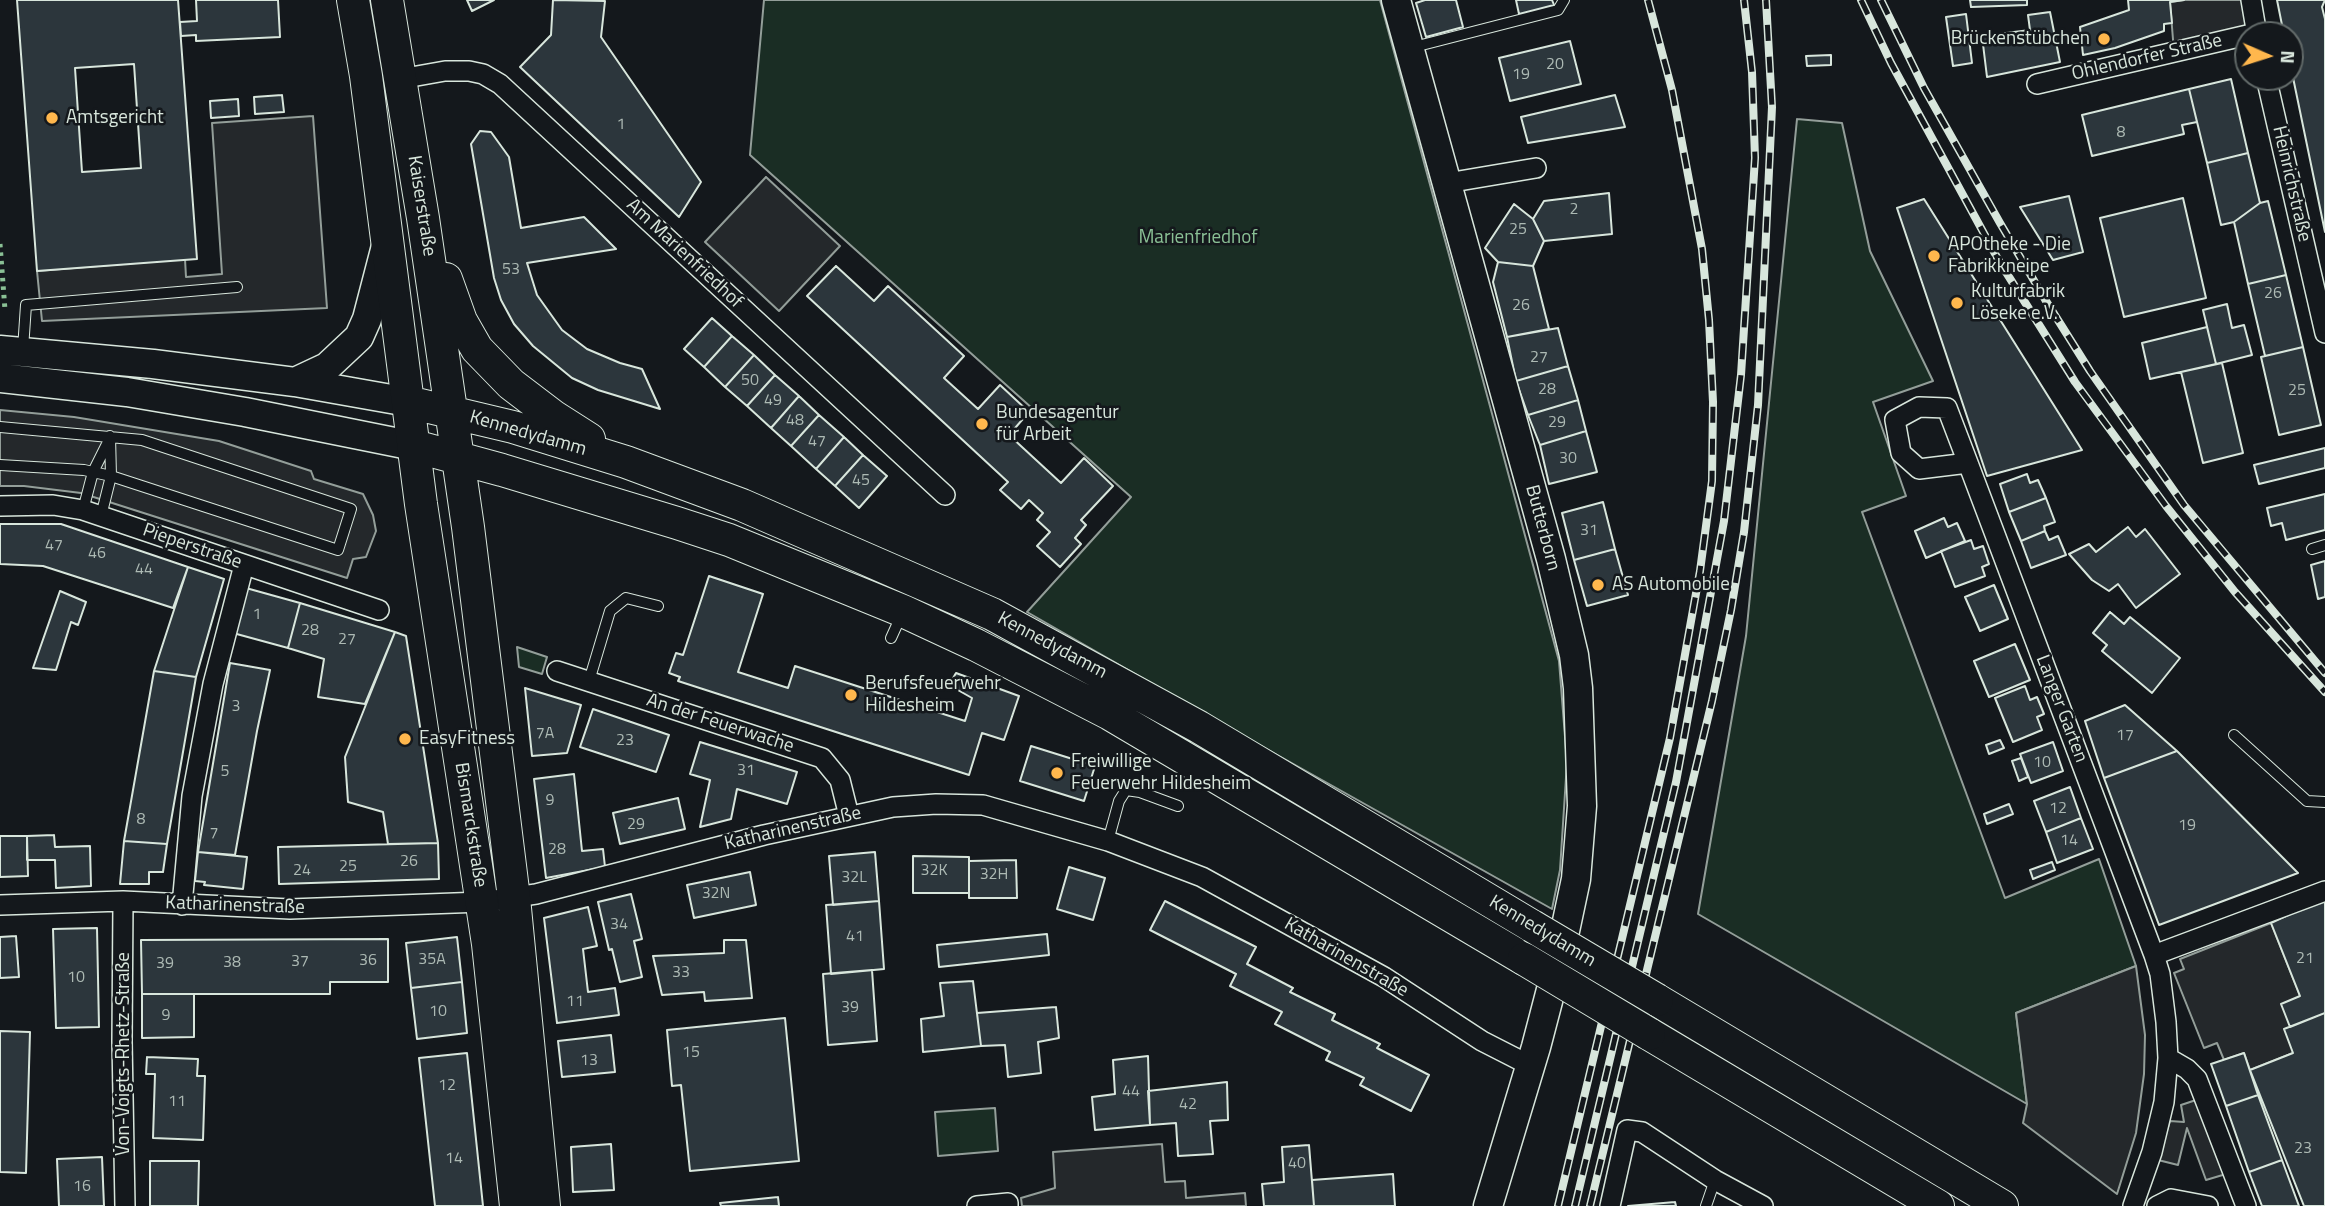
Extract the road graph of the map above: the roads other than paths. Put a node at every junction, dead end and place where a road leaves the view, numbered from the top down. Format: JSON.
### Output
{"nodes":[{"id":1,"x":353,"y":0,"type":"edge"},
{"id":2,"x":387,"y":0,"type":"edge"},
{"id":3,"x":1396,"y":0,"type":"edge"},
{"id":4,"x":1564,"y":0,"type":"edge"},
{"id":5,"x":2251,"y":0,"type":"edge"},
{"id":6,"x":2254,"y":21,"type":"edge"},
{"id":7,"x":2234,"y":39,"type":"edge"},
{"id":8,"x":1410,"y":48,"type":"junction"},
{"id":9,"x":400,"y":79,"type":"junction"},
{"id":10,"x":2037,"y":84,"type":"dead end"},
{"id":11,"x":2269,"y":91,"type":"edge"},
{"id":12,"x":1536,"y":168,"type":"dead end"},
{"id":13,"x":1447,"y":183,"type":"junction"},
{"id":14,"x":424,"y":218,"type":"junction"},
{"id":15,"x":387,"y":240,"type":"junction"},
{"id":16,"x":237,"y":287,"type":"dead end"},
{"id":17,"x":2325,"y":333,"type":"edge"},
{"id":18,"x":12,"y":351,"type":"edge"},
{"id":19,"x":0,"y":378,"type":"edge"},
{"id":20,"x":295,"y":382,"type":"junction"},
{"id":21,"x":408,"y":401,"type":"junction"},
{"id":22,"x":452,"y":412,"type":"junction"},
{"id":23,"x":0,"y":427,"type":"edge"},
{"id":24,"x":110,"y":436,"type":"junction"},
{"id":25,"x":414,"y":446,"type":"junction"},
{"id":26,"x":458,"y":458,"type":"junction"},
{"id":27,"x":626,"y":462,"type":"junction"},
{"id":28,"x":1968,"y":463,"type":"dead end"},
{"id":29,"x":0,"y":465,"type":"edge"},
{"id":30,"x":93,"y":472,"type":"junction"},
{"id":31,"x":111,"y":476,"type":"junction"},
{"id":32,"x":945,"y":495,"type":"dead end"},
{"id":33,"x":0,"y":506,"type":"edge"},
{"id":34,"x":92,"y":513,"type":"junction"},
{"id":35,"x":2325,"y":545,"type":"edge"},
{"id":36,"x":2312,"y":549,"type":"dead end"},
{"id":37,"x":244,"y":565,"type":"junction"},
{"id":38,"x":906,"y":604,"type":"junction"},
{"id":39,"x":658,"y":606,"type":"dead end"},
{"id":40,"x":379,"y":610,"type":"dead end"},
{"id":41,"x":557,"y":671,"type":"dead end"},
{"id":42,"x":589,"y":681,"type":"junction"},
{"id":43,"x":2234,"y":735,"type":"dead end"},
{"id":44,"x":2325,"y":803,"type":"edge"},
{"id":45,"x":1178,"y":806,"type":"dead end"},
{"id":46,"x":849,"y":816,"type":"junction"},
{"id":47,"x":1108,"y":841,"type":"junction"},
{"id":48,"x":2325,"y":891,"type":"edge"},
{"id":49,"x":514,"y":898,"type":"junction"},
{"id":50,"x":123,"y":901,"type":"junction"},
{"id":51,"x":482,"y":902,"type":"junction"},
{"id":52,"x":0,"y":905,"type":"edge"},
{"id":53,"x":182,"y":905,"type":"junction"},
{"id":54,"x":2154,"y":955,"type":"junction"},
{"id":55,"x":2168,"y":1058,"type":"junction"},
{"id":56,"x":1531,"y":1066,"type":"junction"},
{"id":57,"x":1715,"y":1180,"type":"junction"},
{"id":58,"x":125,"y":1206,"type":"edge"},
{"id":59,"x":516,"y":1206,"type":"edge"},
{"id":60,"x":544,"y":1206,"type":"edge"},
{"id":61,"x":977,"y":1206,"type":"edge"},
{"id":62,"x":1008,"y":1206,"type":"edge"},
{"id":63,"x":1488,"y":1206,"type":"edge"},
{"id":64,"x":1610,"y":1206,"type":"edge"},
{"id":65,"x":1706,"y":1206,"type":"edge"},
{"id":66,"x":1763,"y":1206,"type":"edge"},
{"id":67,"x":1938,"y":1206,"type":"edge"},
{"id":68,"x":2002,"y":1206,"type":"edge"},
{"id":69,"x":2133,"y":1206,"type":"edge"},
{"id":70,"x":2157,"y":1206,"type":"edge"},
{"id":71,"x":2208,"y":1206,"type":"edge"},
{"id":72,"x":2246,"y":1206,"type":"edge"}],
"edges":[{"from":1,"to":15,"type":"main road","name":"Kaiserstraße"},
{"from":2,"to":9,"type":"main road","name":"Kaiserstraße"},
{"from":3,"to":8,"type":"street","name":"Butterborn"},
{"from":4,"to":8,"type":"lane"},
{"from":5,"to":6,"type":"street"},
{"from":7,"to":10,"type":"street","name":"Ohlendorfer Straße"},
{"from":8,"to":13,"type":"street","name":"Butterborn"},
{"from":9,"to":14,"type":"main road","name":"Kaiserstraße"},
{"from":9,"to":32,"type":"street","name":"Am Marienfriedhof"},
{"from":11,"to":17,"type":"street","name":"Heinrichstraße"},
{"from":12,"to":13,"type":"street"},
{"from":13,"to":56,"type":"street","name":"Butterborn"},
{"from":14,"to":22,"type":"main road","name":"Kaiserstraße"},
{"from":14,"to":27,"type":"main road"},
{"from":15,"to":20,"type":"street"},
{"from":15,"to":21,"type":"main road","name":"Kaiserstraße"},
{"from":16,"to":18,"type":"lane"},
{"from":18,"to":20,"type":"street","name":"Kennedydamm"},
{"from":19,"to":25,"type":"street","name":"Kennedydamm"},
{"from":20,"to":21,"type":"street","name":"Kennedydamm"},
{"from":21,"to":22,"type":"main road","name":"Kennedydamm"},
{"from":21,"to":25,"type":"main road","name":"Kaiserstraße"},
{"from":22,"to":26,"type":"main road","name":"Kaiserstraße"},
{"from":22,"to":27,"type":"main road","name":"Kennedydamm"},
{"from":23,"to":24,"type":"lane"},
{"from":24,"to":30,"type":"lane"},
{"from":24,"to":31,"type":"lane"},
{"from":24,"to":31,"type":"lane"},
{"from":25,"to":26,"type":"main road","name":"Kennedydamm"},
{"from":25,"to":51,"type":"main road","name":"Bismarckstraße"},
{"from":26,"to":38,"type":"main road","name":"Kennedydamm"},
{"from":26,"to":49,"type":"main road","name":"Bismarckstraße"},
{"from":27,"to":38,"type":"main road","name":"Kennedydamm"},
{"from":28,"to":54,"type":"street","name":"Langer Garten"},
{"from":29,"to":30,"type":"lane"},
{"from":30,"to":31,"type":"lane"},
{"from":30,"to":34,"type":"lane"},
{"from":31,"to":34,"type":"lane"},
{"from":33,"to":34,"type":"street","name":"Pieperstraße"},
{"from":34,"to":37,"type":"street","name":"Pieperstraße"},
{"from":35,"to":36,"type":"lane"},
{"from":37,"to":40,"type":"street","name":"Pieperstraße"},
{"from":37,"to":53,"type":"street"},
{"from":38,"to":67,"type":"main road","name":"Kennedydamm","bridge":true},
{"from":38,"to":68,"type":"main road","name":"Kennedydamm","bridge":true},
{"from":39,"to":42,"type":"lane"},
{"from":41,"to":42,"type":"street","name":"An der Feuerwache"},
{"from":42,"to":46,"type":"street","name":"An der Feuerwache"},
{"from":43,"to":44,"type":"lane"},
{"from":45,"to":47,"type":"lane"},
{"from":46,"to":47,"type":"street","name":"Katharinenstraße"},
{"from":46,"to":49,"type":"street","name":"Katharinenstraße"},
{"from":47,"to":56,"type":"street","name":"Katharinenstraße"},
{"from":48,"to":54,"type":"street"},
{"from":49,"to":51,"type":"street","name":"Katharinenstraße"},
{"from":49,"to":60,"type":"main road","name":"Bismarckstraße"},
{"from":50,"to":52,"type":"street","name":"Katharinenstraße"},
{"from":50,"to":53,"type":"street","name":"Katharinenstraße"},
{"from":50,"to":58,"type":"street","name":"Von-Voigts-Rhetz-Straße"},
{"from":51,"to":53,"type":"street","name":"Katharinenstraße"},
{"from":51,"to":59,"type":"main road","name":"Bismarckstraße"},
{"from":54,"to":55,"type":"street","name":"Langer Garten"},
{"from":55,"to":69,"type":"street","name":"Langer Garten"},
{"from":55,"to":72,"type":"street"},
{"from":56,"to":63,"type":"street","name":"Butterborn"},
{"from":57,"to":64,"type":"street"},
{"from":57,"to":65,"type":"lane"},
{"from":57,"to":66,"type":"street"},
{"from":61,"to":62,"type":"street"},
{"from":70,"to":71,"type":"street"}]}
